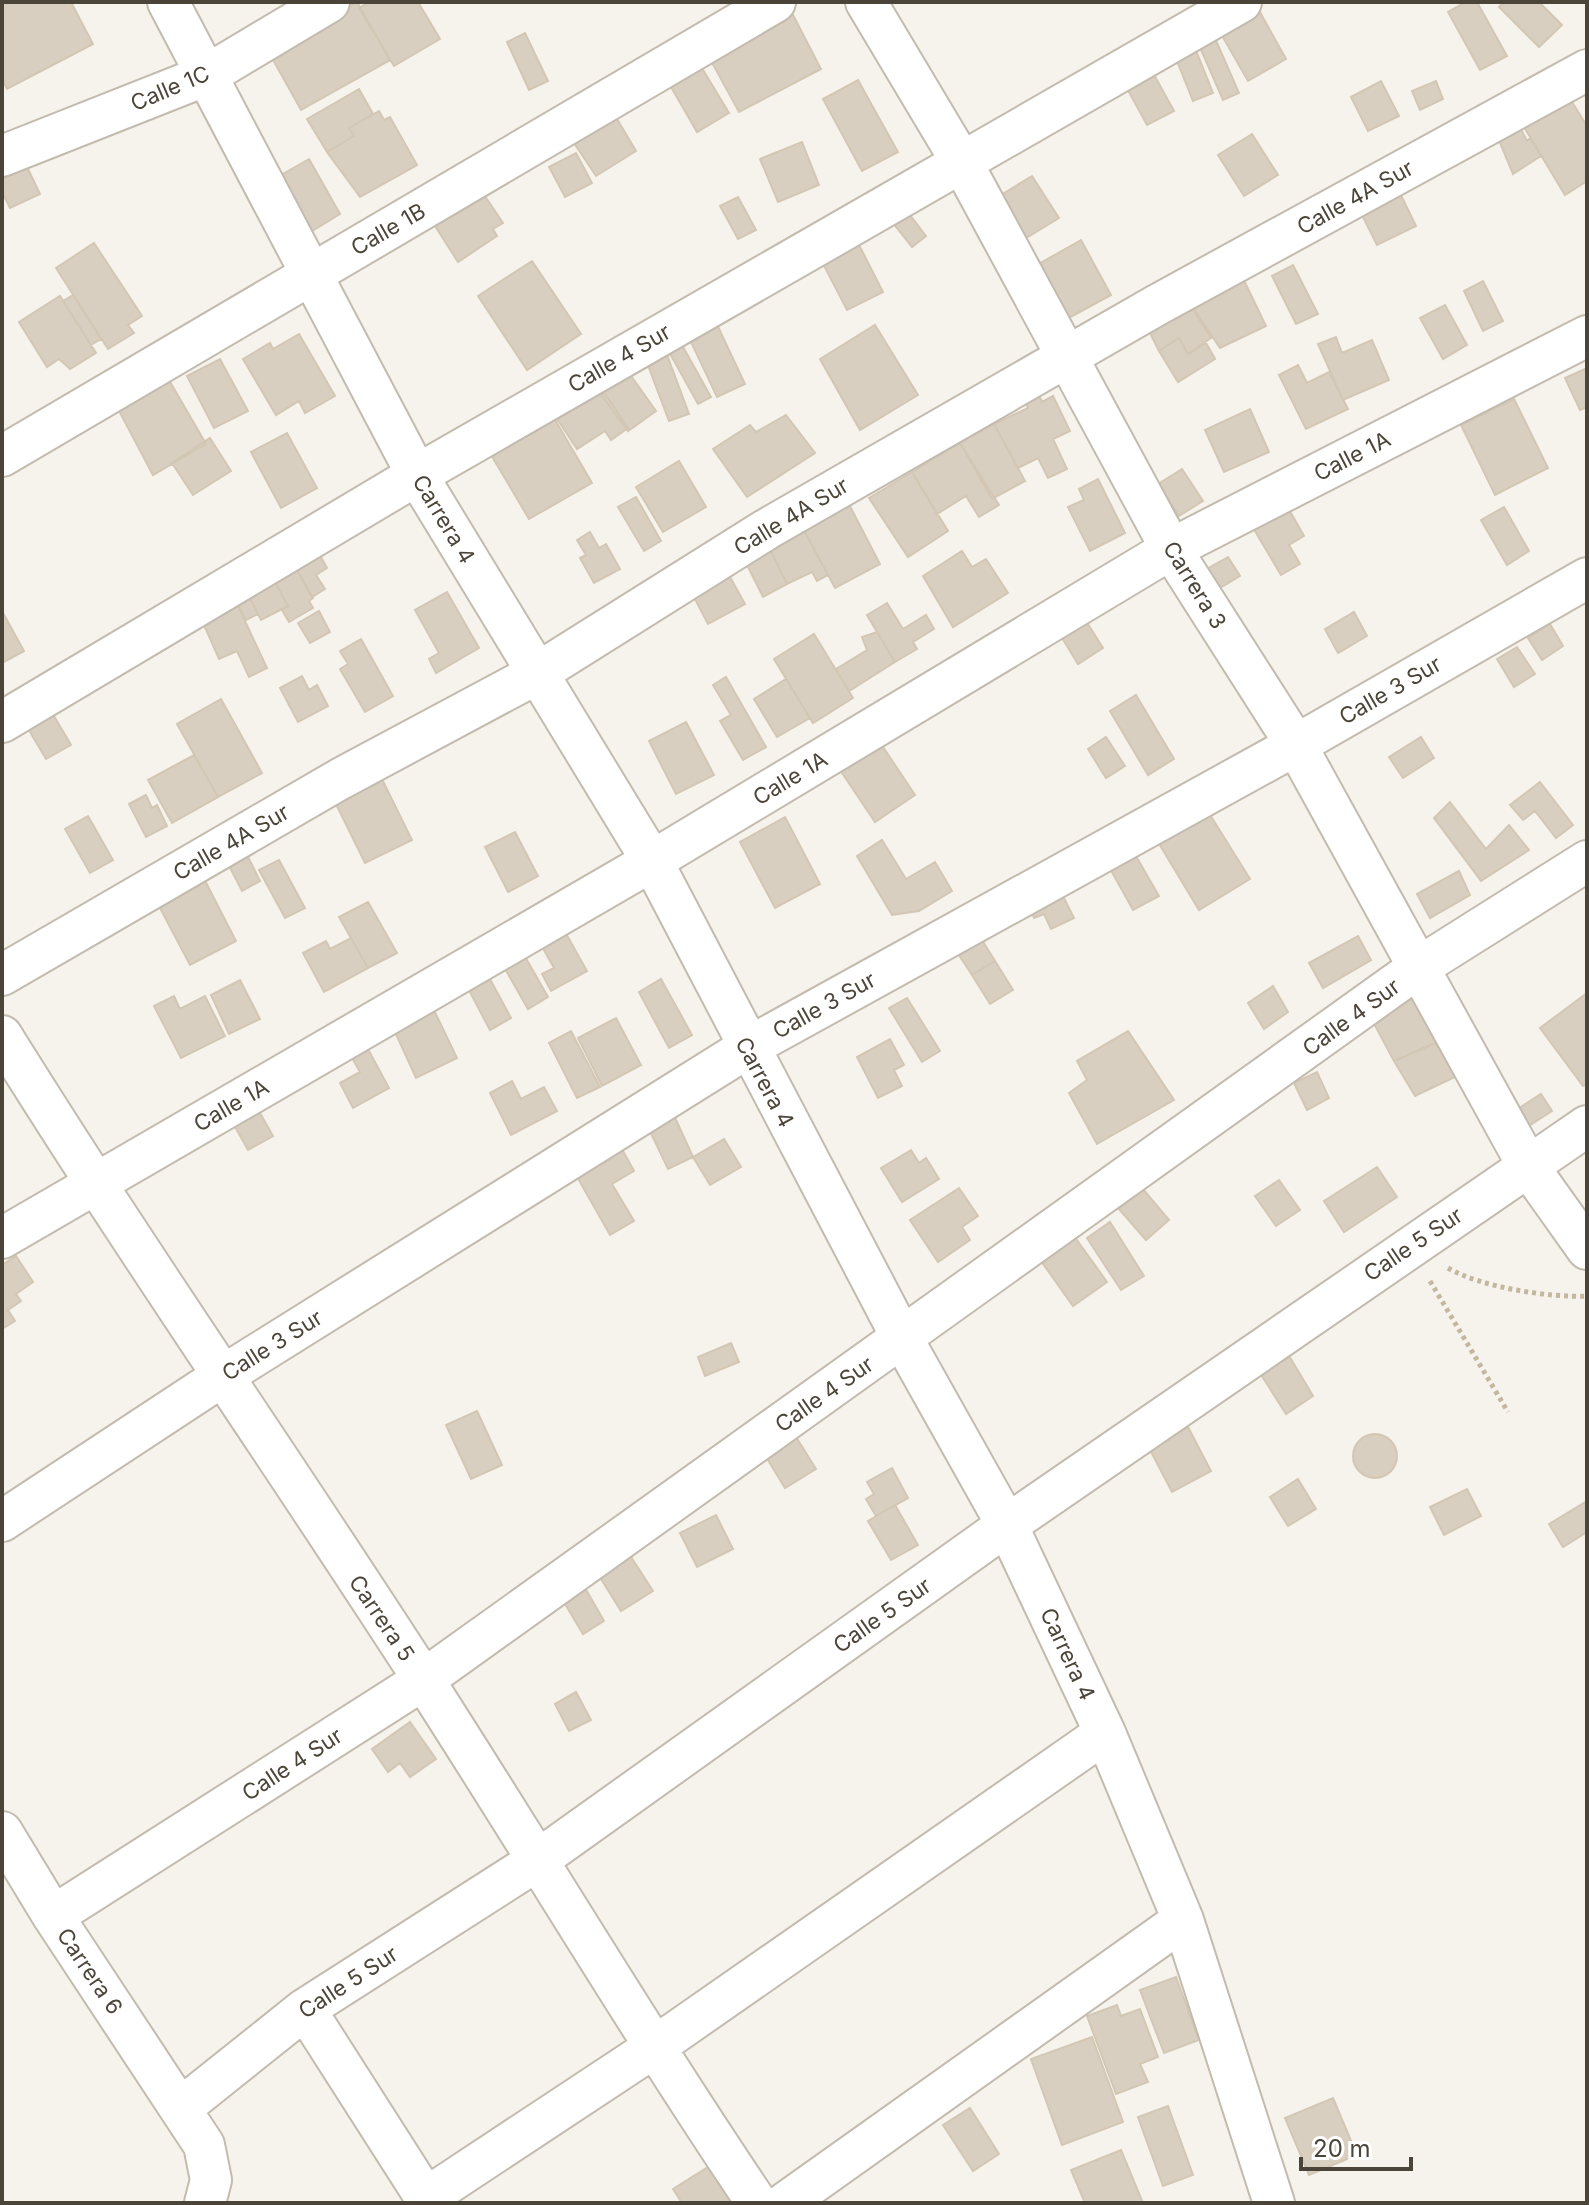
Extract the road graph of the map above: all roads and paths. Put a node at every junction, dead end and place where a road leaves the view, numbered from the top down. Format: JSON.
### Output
{"nodes":[{"id":1,"x":168,"y":2,"type":"edge"},
{"id":2,"x":329,"y":2,"type":"edge"},
{"id":3,"x":775,"y":2,"type":"edge"},
{"id":4,"x":866,"y":2,"type":"edge"},
{"id":5,"x":1241,"y":2,"type":"edge"},
{"id":6,"x":1587,"y":70,"type":"edge"},
{"id":7,"x":207,"y":75,"type":"junction"},
{"id":8,"x":2,"y":156,"type":"edge"},
{"id":9,"x":961,"y":161,"type":"junction"},
{"id":10,"x":312,"y":274,"type":"junction"},
{"id":11,"x":1587,"y":336,"type":"edge"},
{"id":12,"x":1069,"y":357,"type":"junction"},
{"id":13,"x":2,"y":456,"type":"edge"},
{"id":14,"x":417,"y":475,"type":"junction"},
{"id":15,"x":1171,"y":549,"type":"junction"},
{"id":16,"x":1587,"y":578,"type":"edge"},
{"id":17,"x":536,"y":674,"type":"junction"},
{"id":18,"x":2,"y":722,"type":"edge"},
{"id":19,"x":1296,"y":745,"type":"junction"},
{"id":20,"x":652,"y":861,"type":"junction"},
{"id":21,"x":1587,"y":861,"type":"edge"},
{"id":22,"x":1419,"y":967,"type":"junction"},
{"id":23,"x":2,"y":975,"type":"edge"},
{"id":24,"x":2,"y":1036,"type":"edge"},
{"id":25,"x":747,"y":1048,"type":"junction"},
{"id":26,"x":1587,"y":1126,"type":"edge"},
{"id":27,"x":1528,"y":1166,"type":"junction"},
{"id":28,"x":94,"y":1184,"type":"junction"},
{"id":29,"x":2,"y":1238,"type":"edge"},
{"id":30,"x":1409,"y":1245,"type":"junction"},
{"id":31,"x":1587,"y":1249,"type":"edge"},
{"id":32,"x":1587,"y":1296,"type":"edge"},
{"id":33,"x":902,"y":1338,"type":"junction"},
{"id":34,"x":221,"y":1377,"type":"junction"},
{"id":35,"x":1508,"y":1412,"type":"dead end"},
{"id":36,"x":2,"y":1521,"type":"edge"},
{"id":37,"x":1007,"y":1525,"type":"junction"},
{"id":38,"x":423,"y":1680,"type":"junction"},
{"id":39,"x":1105,"y":1733,"type":"junction"},
{"id":40,"x":2,"y":1832,"type":"edge"},
{"id":41,"x":535,"y":1862,"type":"junction"},
{"id":42,"x":53,"y":1916,"type":"junction"},
{"id":43,"x":1183,"y":1920,"type":"junction"},
{"id":44,"x":305,"y":2009,"type":"junction"},
{"id":45,"x":653,"y":2048,"type":"junction"},
{"id":46,"x":181,"y":2108,"type":"junction"},
{"id":47,"x":428,"y":2200,"type":"edge"},
{"id":48,"x":205,"y":2203,"type":"edge"},
{"id":49,"x":757,"y":2203,"type":"edge"},
{"id":50,"x":785,"y":2203,"type":"edge"},
{"id":51,"x":1274,"y":2203,"type":"edge"}],
"edges":[{"from":1,"to":7,"type":"street","name":"Carrera 4"},
{"from":2,"to":7,"type":"street","name":"Calle 1C"},
{"from":3,"to":10,"type":"street","name":"Calle 1B"},
{"from":4,"to":9,"type":"street","name":"Carrera 3"},
{"from":5,"to":9,"type":"street","name":"Calle 4 Sur"},
{"from":6,"to":12,"type":"street","name":"Calle 4A Sur"},
{"from":7,"to":8,"type":"street","name":"Calle 1C"},
{"from":7,"to":10,"type":"street","name":"Carrera 4"},
{"from":9,"to":12,"type":"street","name":"Carrera 3"},
{"from":9,"to":14,"type":"street","name":"Calle 4 Sur"},
{"from":10,"to":13,"type":"street","name":"Calle 1B"},
{"from":10,"to":14,"type":"street","name":"Carrera 4"},
{"from":11,"to":15,"type":"street","name":"Calle 1A"},
{"from":12,"to":15,"type":"street","name":"Carrera 3"},
{"from":12,"to":17,"type":"street","name":"Calle 4A Sur"},
{"from":14,"to":17,"type":"street","name":"Carrera 4"},
{"from":14,"to":18,"type":"street","name":"Calle 4 Sur"},
{"from":15,"to":19,"type":"street","name":"Carrera 3"},
{"from":15,"to":20,"type":"street","name":"Calle 1A"},
{"from":16,"to":19,"type":"street","name":"Calle 3 Sur"},
{"from":17,"to":20,"type":"street","name":"Carrera 4"},
{"from":17,"to":23,"type":"street","name":"Calle 4A Sur"},
{"from":19,"to":22,"type":"street","name":"Carrera 3"},
{"from":19,"to":25,"type":"street","name":"Calle 3 Sur"},
{"from":20,"to":25,"type":"street","name":"Carrera 4"},
{"from":20,"to":28,"type":"street","name":"Calle 1A"},
{"from":21,"to":22,"type":"street","name":"Calle 4 Sur"},
{"from":22,"to":27,"type":"street","name":"Carrera 3"},
{"from":22,"to":33,"type":"street","name":"Calle 4 Sur"},
{"from":24,"to":28,"type":"street","name":"Carrera 5"},
{"from":25,"to":33,"type":"street","name":"Carrera 4"},
{"from":25,"to":34,"type":"street","name":"Calle 3 Sur"},
{"from":26,"to":27,"type":"street","name":"Calle 5 Sur"},
{"from":27,"to":30,"type":"street","name":"Calle 5 Sur"},
{"from":27,"to":31,"type":"street","name":"Carrera 3"},
{"from":28,"to":29,"type":"street","name":"Calle 1A"},
{"from":28,"to":34,"type":"street","name":"Carrera 5"},
{"from":30,"to":32,"type":"path"},
{"from":30,"to":35,"type":"path"},
{"from":30,"to":37,"type":"street","name":"Calle 5 Sur"},
{"from":33,"to":37,"type":"street","name":"Carrera 4"},
{"from":33,"to":38,"type":"street","name":"Calle 4 Sur"},
{"from":34,"to":36,"type":"street","name":"Calle 3 Sur"},
{"from":34,"to":38,"type":"street","name":"Carrera 5"},
{"from":37,"to":39,"type":"street","name":"Carrera 4"},
{"from":37,"to":41,"type":"street","name":"Calle 5 Sur"},
{"from":38,"to":41,"type":"street","name":"Carrera 5"},
{"from":38,"to":42,"type":"street","name":"Calle 4 Sur"},
{"from":39,"to":43,"type":"street","name":"Carrera 4"},
{"from":39,"to":45,"type":"street"},
{"from":40,"to":42,"type":"street","name":"Carrera 6"},
{"from":41,"to":44,"type":"street","name":"Calle 5 Sur"},
{"from":41,"to":45,"type":"street","name":"Carrera 5"},
{"from":42,"to":46,"type":"street","name":"Carrera 6"},
{"from":43,"to":50,"type":"street"},
{"from":43,"to":51,"type":"street","name":"Carrera 4"},
{"from":44,"to":46,"type":"street","name":"Calle 5 Sur"},
{"from":44,"to":47,"type":"street"},
{"from":45,"to":47,"type":"street"},
{"from":45,"to":49,"type":"street","name":"Carrera 5"},
{"from":46,"to":48,"type":"street","name":"Carrera 6"}]}
